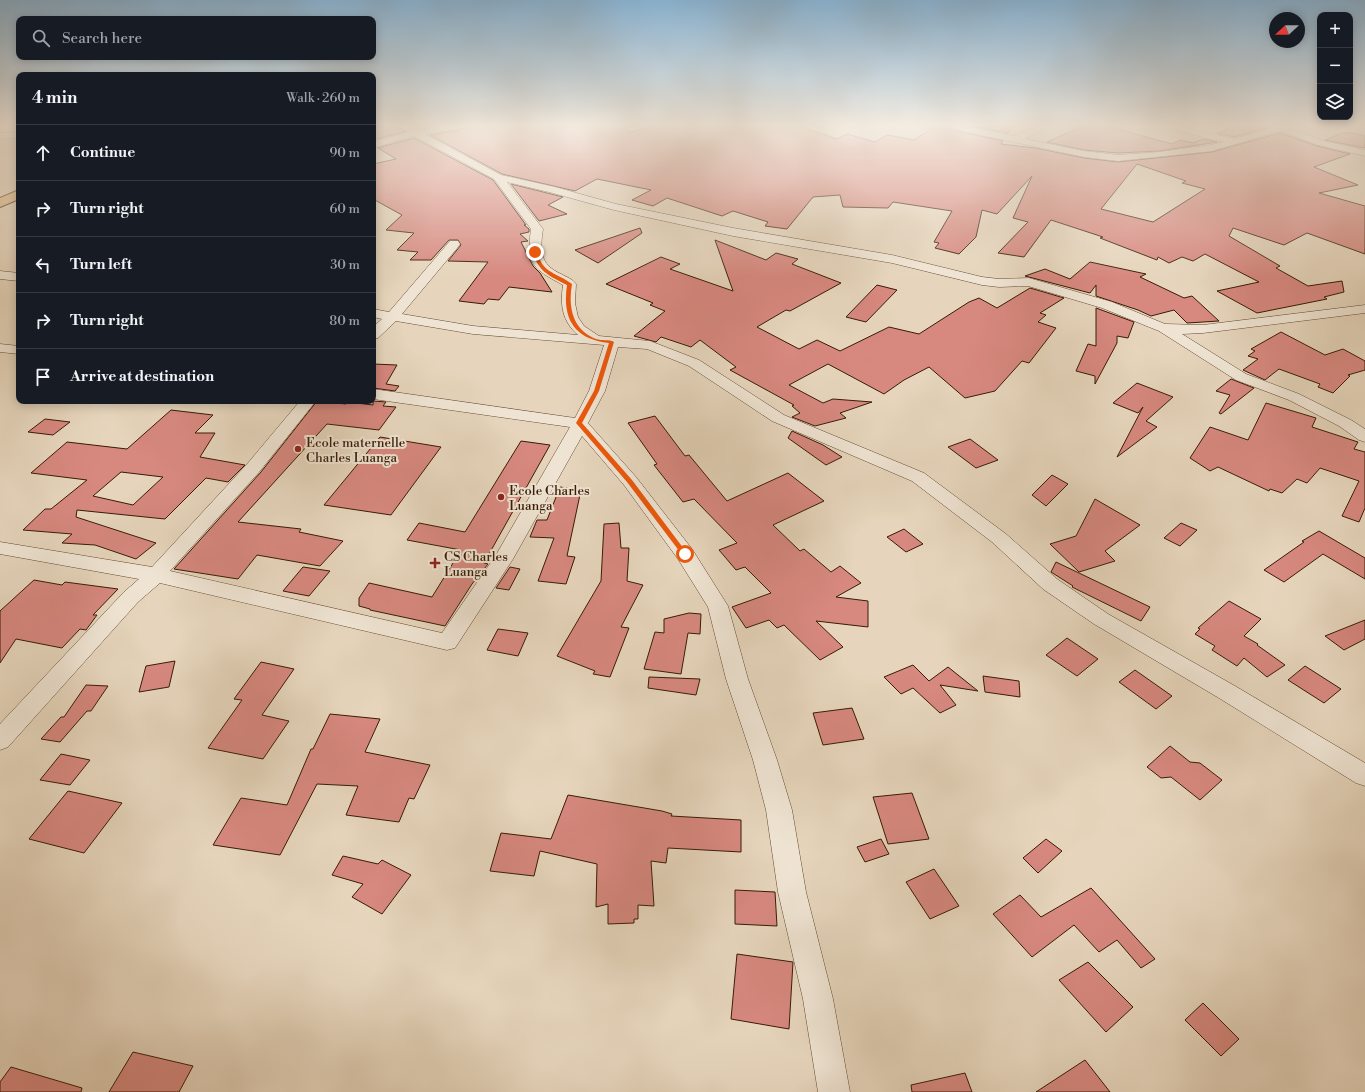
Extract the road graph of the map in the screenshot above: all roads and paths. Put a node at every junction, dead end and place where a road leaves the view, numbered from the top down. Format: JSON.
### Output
{"nodes":[{"id":1,"x":498,"y":177,"type":"joint"},
{"id":2,"x":16,"y":195,"type":"edge"},
{"id":3,"x":0,"y":203,"type":"edge"},
{"id":4,"x":454,"y":244,"type":"dead end"},
{"id":5,"x":0,"y":275,"type":"edge"},
{"id":6,"x":16,"y":277,"type":"edge"},
{"id":7,"x":1365,"y":309,"type":"edge"},
{"id":8,"x":376,"y":313,"type":"edge"},
{"id":9,"x":393,"y":316,"type":"junction"},
{"id":10,"x":1162,"y":328,"type":"junction"},
{"id":11,"x":376,"y":332,"type":"edge"},
{"id":12,"x":603,"y":341,"type":"junction"},
{"id":13,"x":0,"y":348,"type":"edge"},
{"id":14,"x":16,"y":350,"type":"edge"},
{"id":15,"x":376,"y":394,"type":"edge"},
{"id":16,"x":306,"y":404,"type":"edge"},
{"id":17,"x":579,"y":423,"type":"junction"},
{"id":18,"x":1365,"y":437,"type":"edge"},
{"id":19,"x":0,"y":548,"type":"edge"},
{"id":20,"x":156,"y":575,"type":"junction"},
{"id":21,"x":0,"y":740,"type":"edge"},
{"id":22,"x":1365,"y":776,"type":"edge"},
{"id":23,"x":834,"y":1092,"type":"edge"}],
"edges":[{"from":1,"to":10,"type":"street"},
{"from":1,"to":12,"type":"street"},
{"from":2,"to":3,"type":"main road"},
{"from":4,"to":9,"type":"street"},
{"from":5,"to":6,"type":"street"},
{"from":7,"to":10,"type":"street"},
{"from":8,"to":9,"type":"street"},
{"from":9,"to":11,"type":"street"},
{"from":9,"to":12,"type":"street"},
{"from":10,"to":18,"type":"street"},
{"from":12,"to":17,"type":"street"},
{"from":12,"to":22,"type":"street"},
{"from":13,"to":14,"type":"street"},
{"from":15,"to":17,"type":"street"},
{"from":16,"to":20,"type":"street"},
{"from":17,"to":20,"type":"street"},
{"from":17,"to":23,"type":"street"},
{"from":19,"to":20,"type":"street"},
{"from":20,"to":21,"type":"street"}]}
